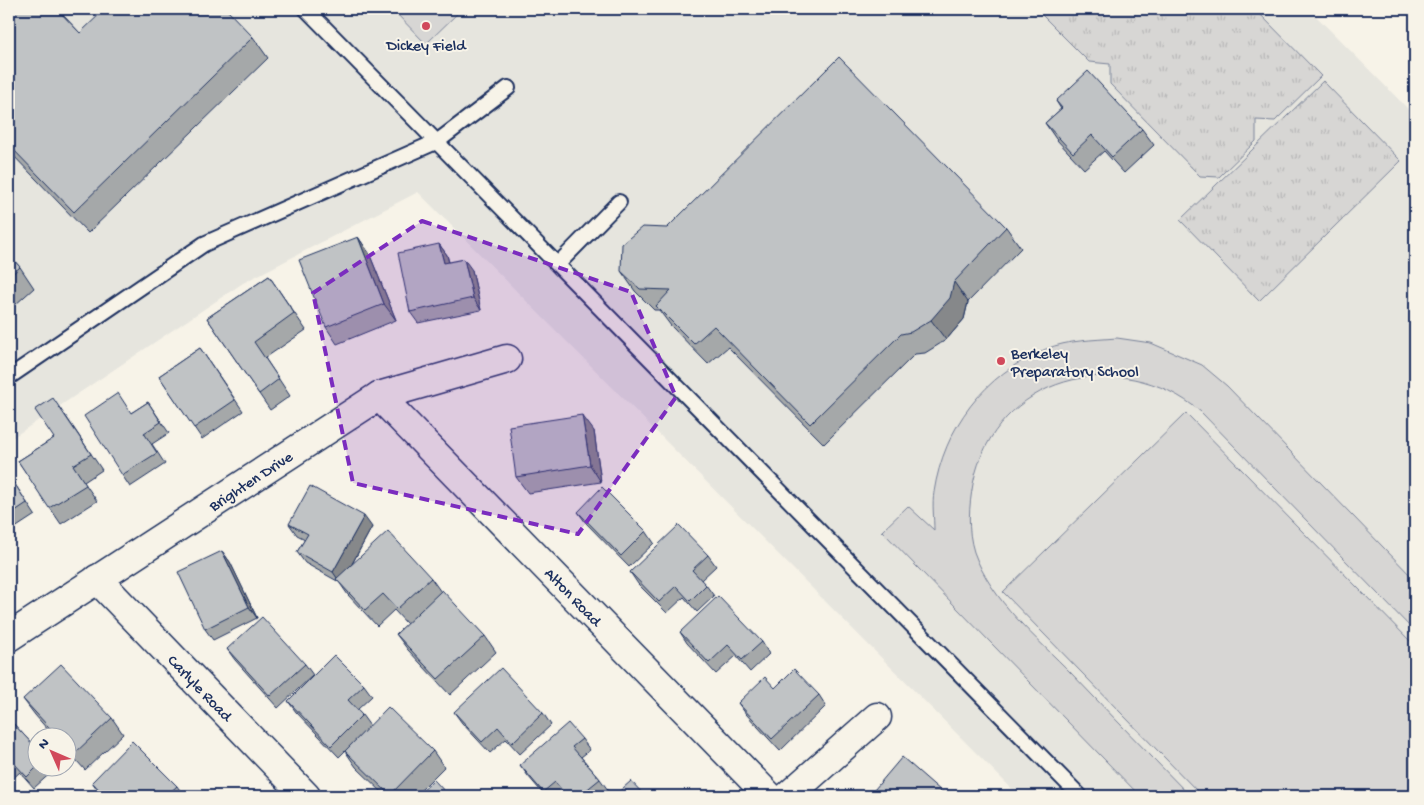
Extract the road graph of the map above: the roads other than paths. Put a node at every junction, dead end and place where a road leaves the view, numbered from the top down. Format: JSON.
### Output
{"nodes":[{"id":1,"x":306,"y":9,"type":"edge"},
{"id":2,"x":508,"y":88,"type":"dead end"},
{"id":3,"x":438,"y":142,"type":"junction"},
{"id":4,"x":619,"y":202,"type":"dead end"},
{"id":5,"x":558,"y":264,"type":"junction"},
{"id":6,"x":507,"y":359,"type":"dead end"},
{"id":7,"x":9,"y":378,"type":"edge"},
{"id":8,"x":379,"y":396,"type":"junction"},
{"id":9,"x":97,"y":579,"type":"junction"},
{"id":10,"x":9,"y":637,"type":"edge"},
{"id":11,"x":877,"y":717,"type":"dead end"},
{"id":12,"x":306,"y":796,"type":"edge"},
{"id":13,"x":769,"y":796,"type":"edge"},
{"id":14,"x":788,"y":796,"type":"edge"},
{"id":15,"x":1080,"y":796,"type":"edge"}],
"edges":[{"from":1,"to":3,"type":"lane"},
{"from":2,"to":3,"type":"lane"},
{"from":3,"to":5,"type":"lane"},
{"from":3,"to":7,"type":"lane"},
{"from":4,"to":5,"type":"lane"},
{"from":5,"to":15,"type":"lane"},
{"from":6,"to":8,"type":"street","name":"Brighten Drive"},
{"from":8,"to":9,"type":"street","name":"Brighten Drive"},
{"from":8,"to":13,"type":"street","name":"Alton Road"},
{"from":9,"to":10,"type":"street","name":"Brighten Drive"},
{"from":9,"to":12,"type":"street","name":"Carlyle Road"},
{"from":11,"to":14,"type":"street"}]}
